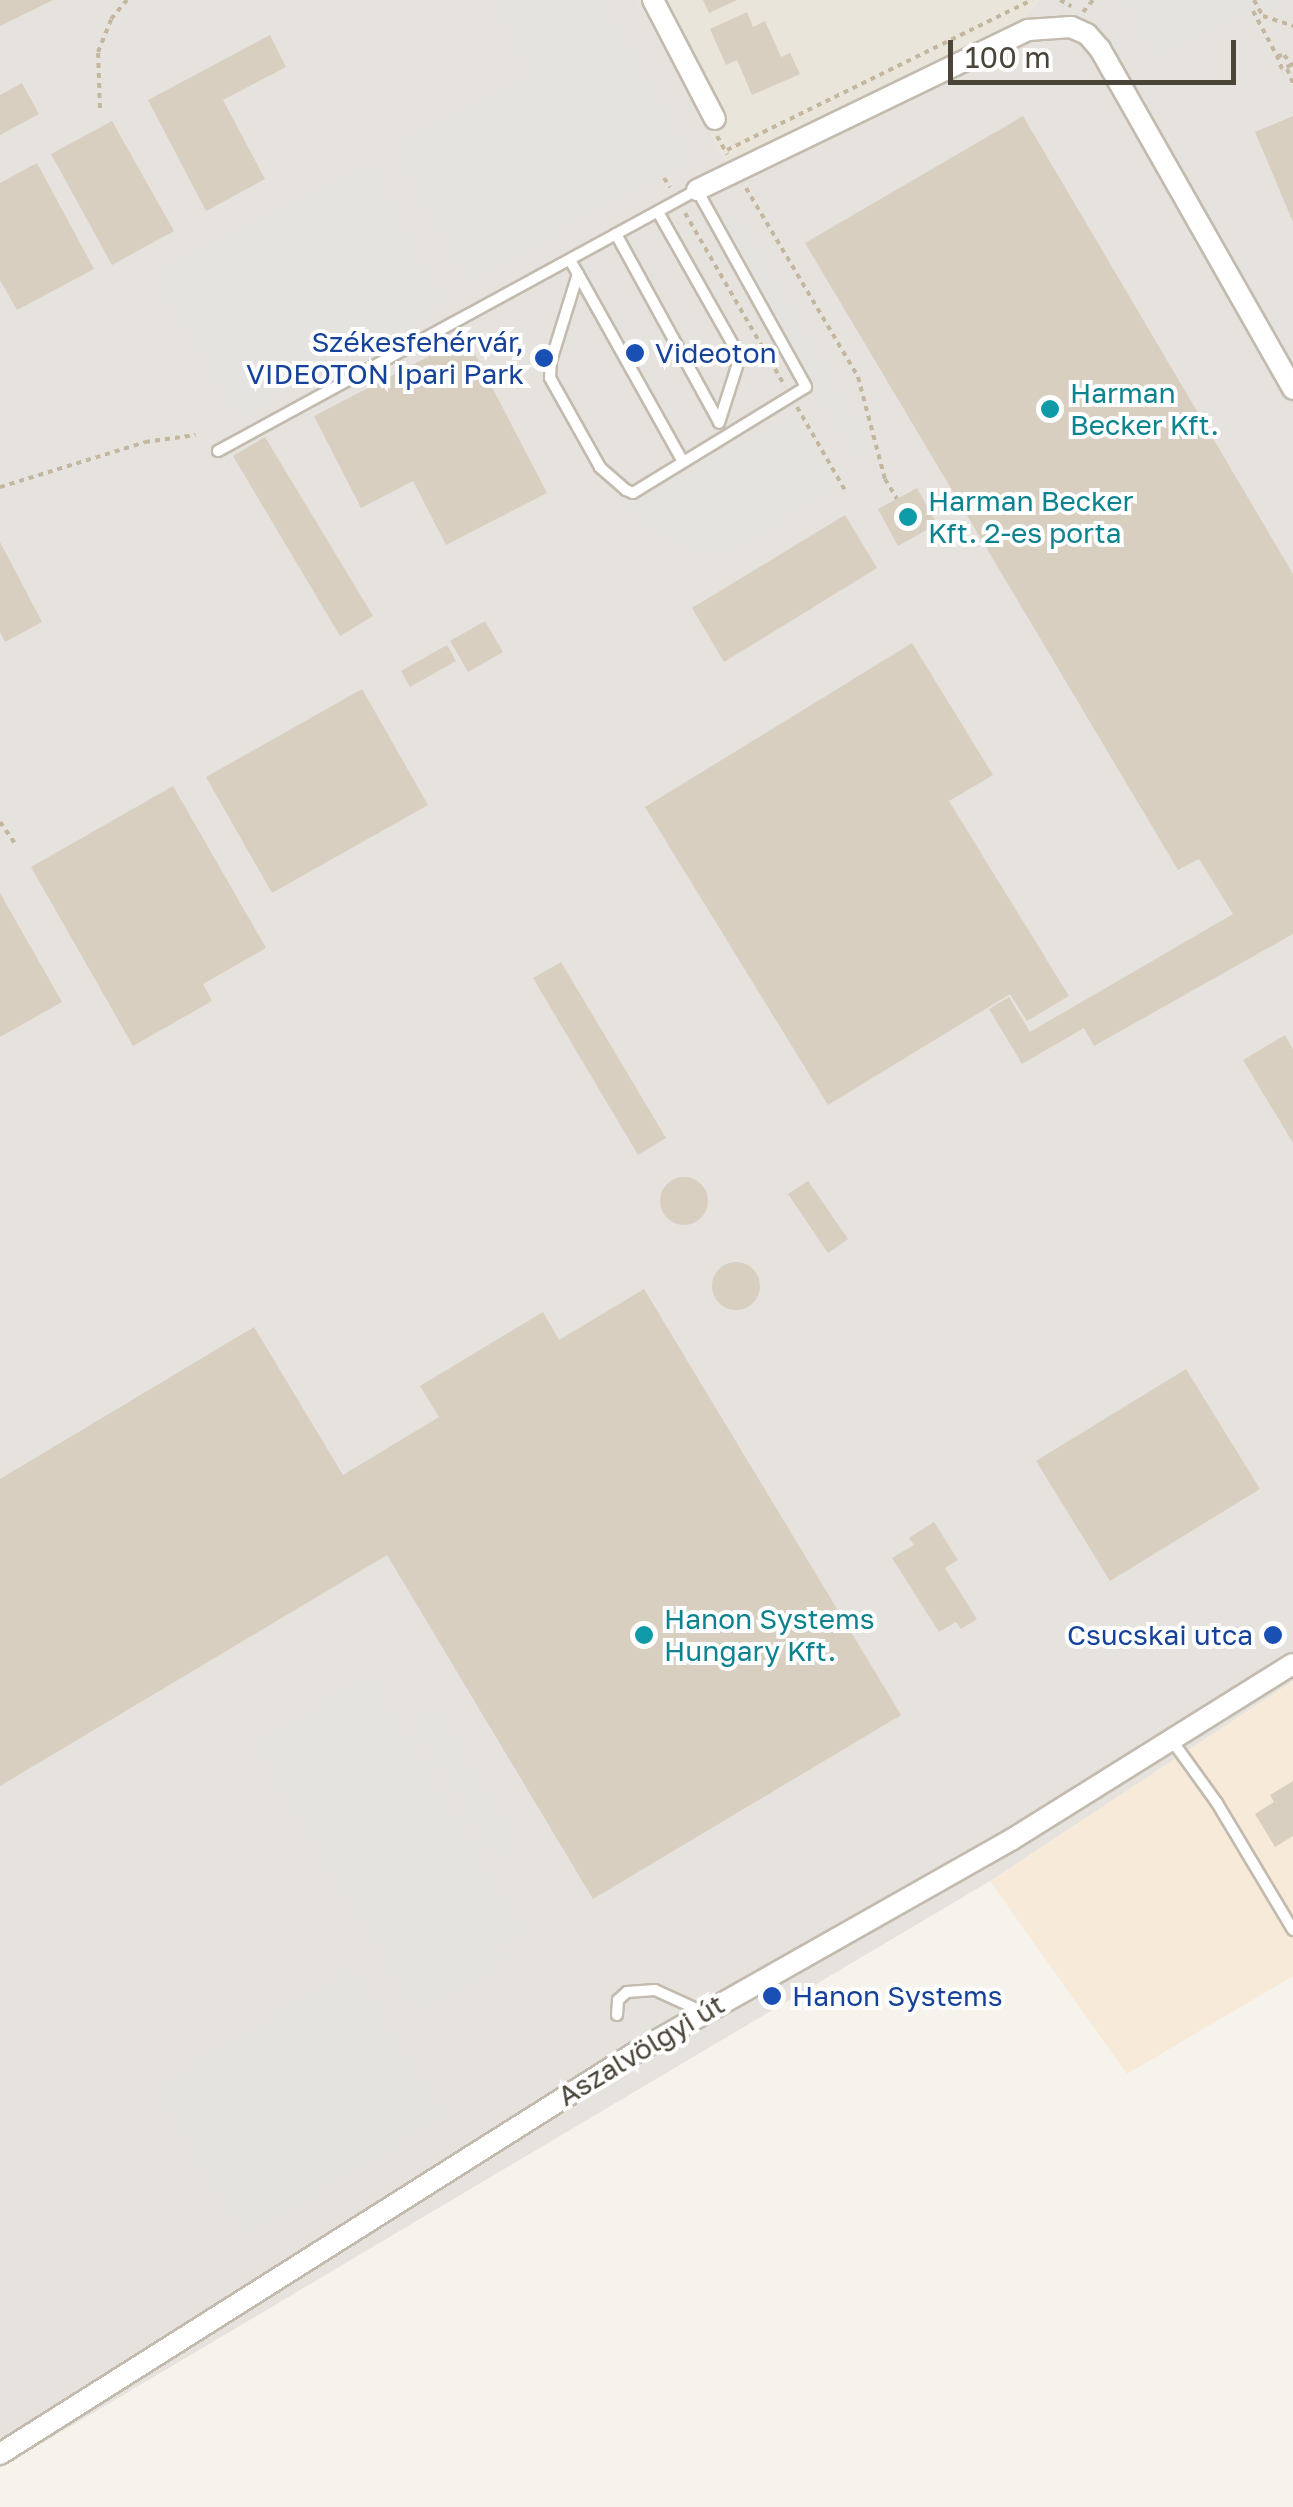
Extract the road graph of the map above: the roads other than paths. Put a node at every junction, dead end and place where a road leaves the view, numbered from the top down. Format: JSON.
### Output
{"nodes":[{"id":1,"x":653,"y":0,"type":"edge"},
{"id":2,"x":716,"y":126,"type":"road end"},
{"id":3,"x":687,"y":195,"type":"junction"},
{"id":4,"x":658,"y":212,"type":"junction"},
{"id":5,"x":616,"y":234,"type":"junction"},
{"id":6,"x":570,"y":260,"type":"junction"},
{"id":7,"x":578,"y":274,"type":"junction"},
{"id":8,"x":1293,"y":388,"type":"edge"},
{"id":9,"x":719,"y":423,"type":"junction"},
{"id":10,"x":726,"y":436,"type":"junction"},
{"id":11,"x":218,"y":452,"type":"dead end"},
{"id":12,"x":683,"y":462,"type":"junction"},
{"id":13,"x":1293,"y":1664,"type":"edge"},
{"id":14,"x":1173,"y":1742,"type":"junction"},
{"id":15,"x":1293,"y":1930,"type":"edge"},
{"id":16,"x":703,"y":2012,"type":"junction"},
{"id":17,"x":617,"y":2015,"type":"dead end"},
{"id":18,"x":0,"y":2454,"type":"edge"}],
"edges":[{"from":1,"to":2,"type":"street"},
{"from":3,"to":4,"type":"lane"},
{"from":3,"to":8,"type":"street"},
{"from":3,"to":10,"type":"lane"},
{"from":4,"to":5,"type":"lane"},
{"from":4,"to":9,"type":"lane"},
{"from":5,"to":6,"type":"lane"},
{"from":5,"to":9,"type":"lane"},
{"from":6,"to":7,"type":"lane"},
{"from":6,"to":11,"type":"lane"},
{"from":7,"to":12,"type":"lane"},
{"from":7,"to":12,"type":"lane"},
{"from":9,"to":10,"type":"lane"},
{"from":10,"to":12,"type":"lane"},
{"from":13,"to":14,"type":"street","name":"Aszalvölgyi út"},
{"from":14,"to":15,"type":"lane"},
{"from":14,"to":16,"type":"street","name":"Aszalvölgyi út"},
{"from":16,"to":17,"type":"lane"},
{"from":16,"to":18,"type":"street","name":"Aszalvölgyi út"}]}
